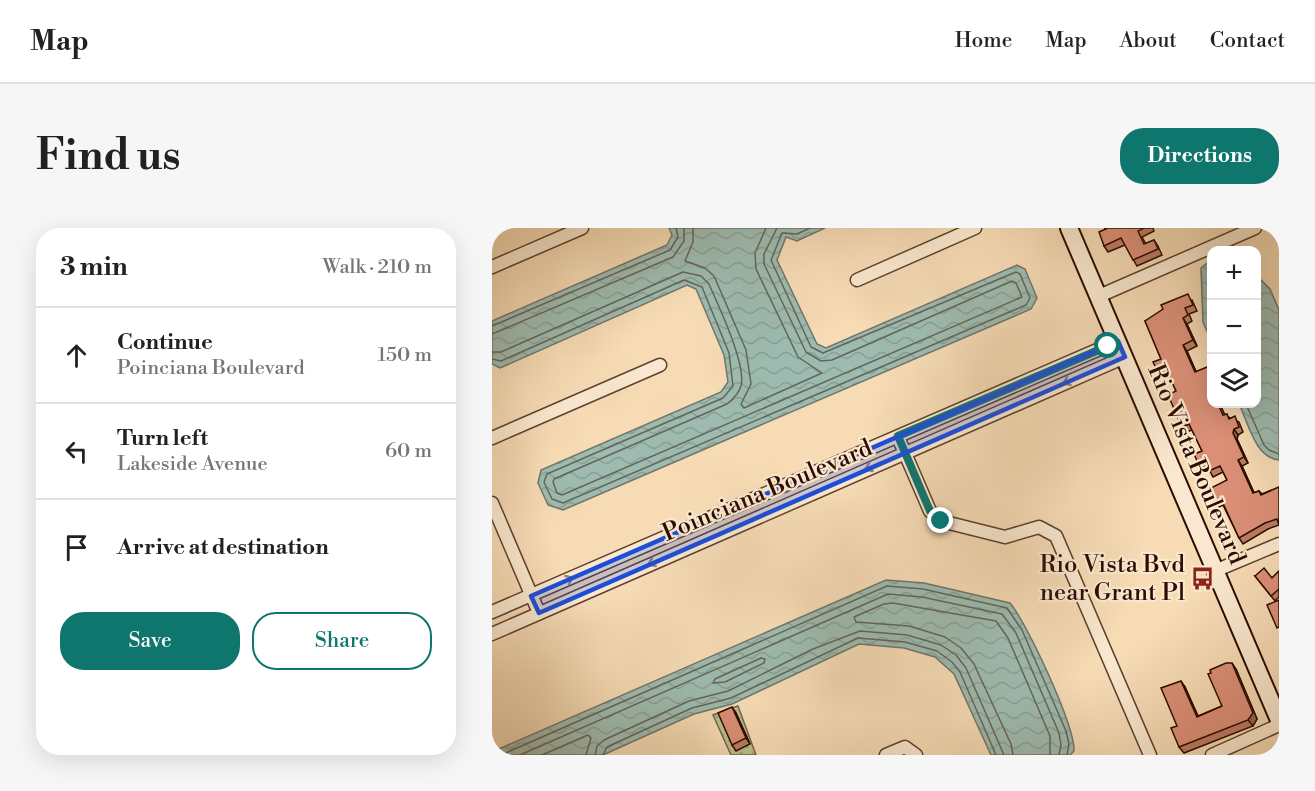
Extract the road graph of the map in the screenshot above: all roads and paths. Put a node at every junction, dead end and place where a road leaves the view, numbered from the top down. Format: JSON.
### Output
{"nodes":[{"id":1,"x":582,"y":228,"type":"edge"},
{"id":2,"x":975,"y":228,"type":"edge"},
{"id":3,"x":1069,"y":228,"type":"edge"},
{"id":4,"x":1255,"y":228,"type":"edge"},
{"id":5,"x":492,"y":267,"type":"edge"},
{"id":6,"x":857,"y":280,"type":"dead end"},
{"id":7,"x":1099,"y":296,"type":"junction"},
{"id":8,"x":1122,"y":349,"type":"junction"},
{"id":9,"x":660,"y":365,"type":"dead end"},
{"id":10,"x":898,"y":436,"type":"junction"},
{"id":11,"x":492,"y":438,"type":"edge"},
{"id":12,"x":904,"y":453,"type":"junction"},
{"id":13,"x":492,"y":502,"type":"edge"},
{"id":14,"x":711,"y":517,"type":"junction"},
{"id":15,"x":718,"y":533,"type":"junction"},
{"id":16,"x":1279,"y":544,"type":"edge"},
{"id":17,"x":1217,"y":570,"type":"junction"},
{"id":18,"x":531,"y":596,"type":"junction"},
{"id":19,"x":492,"y":612,"type":"edge"},
{"id":20,"x":539,"y":613,"type":"junction"},
{"id":21,"x":492,"y":634,"type":"edge"},
{"id":22,"x":1279,"y":720,"type":"edge"},
{"id":23,"x":1279,"y":725,"type":"edge"},
{"id":24,"x":886,"y":755,"type":"edge"},
{"id":25,"x":916,"y":755,"type":"edge"},
{"id":26,"x":1150,"y":755,"type":"edge"},
{"id":27,"x":1212,"y":755,"type":"edge"}],
"edges":[{"from":1,"to":5,"type":"street"},
{"from":2,"to":6,"type":"street"},
{"from":3,"to":7,"type":"street","name":"Rio Vista Boulevard"},
{"from":4,"to":7,"type":"street"},
{"from":7,"to":8,"type":"street","name":"Rio Vista Boulevard"},
{"from":8,"to":10,"type":"street","name":"Poinciana Boulevard"},
{"from":8,"to":12,"type":"street","name":"Poinciana Boulevard","one_way":true},
{"from":8,"to":17,"type":"street","name":"Rio Vista Boulevard"},
{"from":9,"to":11,"type":"street"},
{"from":10,"to":12,"type":"street"},
{"from":10,"to":14,"type":"street","name":"Poinciana Boulevard"},
{"from":12,"to":15,"type":"street","name":"Poinciana Boulevard","one_way":true},
{"from":12,"to":26,"type":"street"},
{"from":13,"to":18,"type":"street"},
{"from":14,"to":15,"type":"street"},
{"from":18,"to":14,"type":"street","name":"Poinciana Boulevard","one_way":true},
{"from":15,"to":20,"type":"street","name":"Poinciana Boulevard","one_way":true},
{"from":16,"to":17,"type":"street"},
{"from":17,"to":22,"type":"street","name":"Rio Vista Boulevard"},
{"from":18,"to":19,"type":"street","name":"Poinciana Boulevard"},
{"from":18,"to":20,"type":"street"},
{"from":20,"to":21,"type":"street","name":"Poinciana Boulevard"},
{"from":23,"to":27,"type":"street"},
{"from":24,"to":25,"type":"street"}]}
